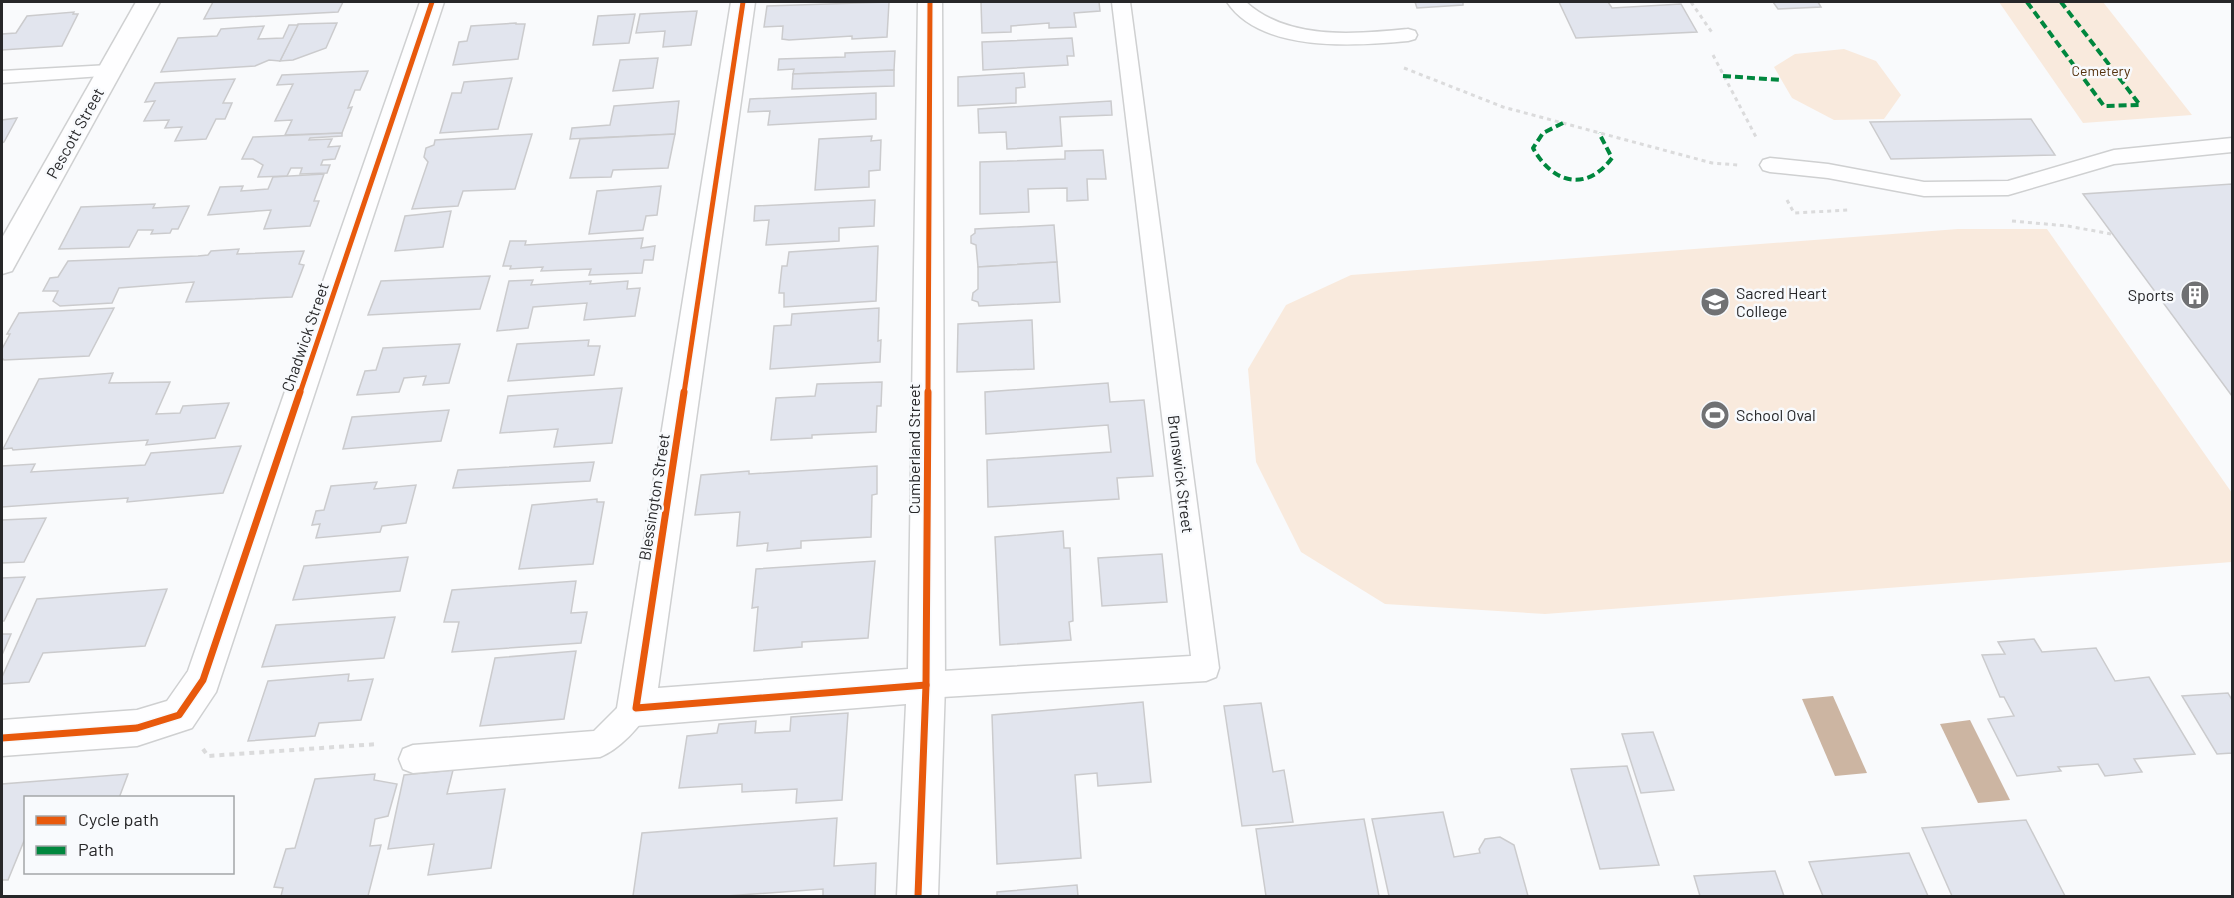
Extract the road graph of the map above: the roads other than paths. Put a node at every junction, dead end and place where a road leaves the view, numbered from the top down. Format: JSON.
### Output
{"nodes":[{"id":1,"x":148,"y":2,"type":"edge"},
{"id":2,"x":432,"y":2,"type":"edge"},
{"id":3,"x":743,"y":2,"type":"edge"},
{"id":4,"x":930,"y":2,"type":"edge"},
{"id":5,"x":1120,"y":2,"type":"edge"},
{"id":6,"x":1236,"y":2,"type":"edge"},
{"id":7,"x":1408,"y":35,"type":"dead end"},
{"id":8,"x":110,"y":70,"type":"junction"},
{"id":9,"x":2,"y":77,"type":"edge"},
{"id":10,"x":2232,"y":145,"type":"edge"},
{"id":11,"x":1770,"y":165,"type":"road end"},
{"id":12,"x":2,"y":263,"type":"edge"},
{"id":13,"x":926,"y":685,"type":"junction"},
{"id":14,"x":636,"y":708,"type":"junction"},
{"id":15,"x":2,"y":738,"type":"edge"},
{"id":16,"x":413,"y":759,"type":"road end"},
{"id":17,"x":918,"y":897,"type":"edge"}],
"edges":[{"from":1,"to":8,"type":"street","name":"Pescott Street"},
{"from":2,"to":15,"type":"street","name":"Chadwick Street"},
{"from":3,"to":14,"type":"street","name":"Blessington Street"},
{"from":4,"to":13,"type":"street","name":"Cumberland Street"},
{"from":5,"to":13,"type":"lane","name":"Brunswick Street"},
{"from":6,"to":7,"type":"lane"},
{"from":8,"to":9,"type":"lane"},
{"from":8,"to":12,"type":"street","name":"Pescott Street"},
{"from":10,"to":11,"type":"lane"},
{"from":13,"to":14,"type":"street"},
{"from":13,"to":17,"type":"street","name":"Cumberland Street"},
{"from":14,"to":16,"type":"lane"}]}
